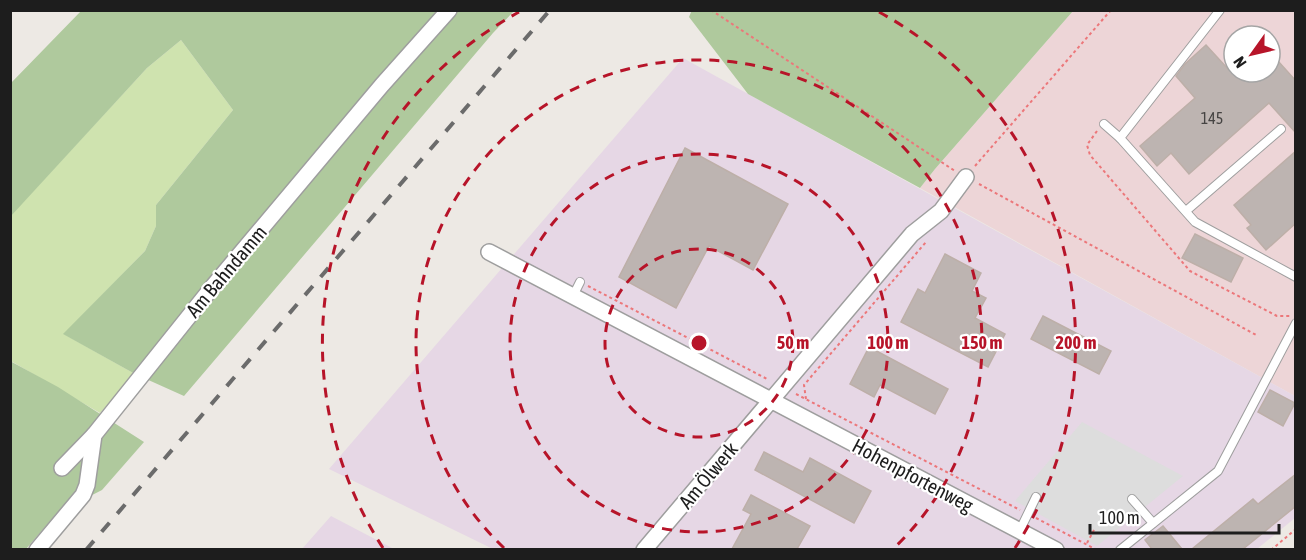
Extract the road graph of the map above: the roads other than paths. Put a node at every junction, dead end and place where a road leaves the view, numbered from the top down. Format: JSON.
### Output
{"nodes":[{"id":1,"x":449,"y":10,"type":"edge"},
{"id":2,"x":1220,"y":10,"type":"edge"},
{"id":3,"x":1104,"y":124,"type":"road end"},
{"id":4,"x":1281,"y":129,"type":"dead end"},
{"id":5,"x":1120,"y":138,"type":"junction"},
{"id":6,"x":966,"y":177,"type":"road end"},
{"id":7,"x":1186,"y":211,"type":"junction"},
{"id":8,"x":489,"y":252,"type":"dead end"},
{"id":9,"x":1296,"y":277,"type":"edge"},
{"id":10,"x":580,"y":282,"type":"road end"},
{"id":11,"x":573,"y":296,"type":"junction"},
{"id":12,"x":1296,"y":323,"type":"edge"},
{"id":13,"x":771,"y":400,"type":"junction"},
{"id":14,"x":93,"y":435,"type":"junction"},
{"id":15,"x":62,"y":468,"type":"dead end"},
{"id":16,"x":1036,"y":497,"type":"dead end"},
{"id":17,"x":1132,"y":499,"type":"dead end"},
{"id":18,"x":1153,"y":523,"type":"junction"},
{"id":19,"x":1020,"y":530,"type":"junction"},
{"id":20,"x":37,"y":549,"type":"edge"},
{"id":21,"x":644,"y":549,"type":"edge"},
{"id":22,"x":1056,"y":549,"type":"edge"},
{"id":23,"x":1120,"y":549,"type":"edge"}],
"edges":[{"from":1,"to":14,"type":"street","name":"Am Bahndamm"},
{"from":2,"to":5,"type":"lane"},
{"from":3,"to":5,"type":"lane"},
{"from":4,"to":7,"type":"lane"},
{"from":5,"to":7,"type":"lane"},
{"from":6,"to":13,"type":"street"},
{"from":7,"to":9,"type":"lane"},
{"from":8,"to":11,"type":"street","name":"Hohenpfortenweg"},
{"from":10,"to":11,"type":"lane"},
{"from":11,"to":13,"type":"street","name":"Hohenpfortenweg"},
{"from":12,"to":18,"type":"lane"},
{"from":13,"to":19,"type":"street","name":"Hohenpfortenweg"},
{"from":13,"to":21,"type":"street","name":"Am Ölwerk"},
{"from":14,"to":15,"type":"street","name":"Am Bahndamm"},
{"from":14,"to":20,"type":"street"},
{"from":16,"to":19,"type":"lane"},
{"from":17,"to":18,"type":"lane"},
{"from":18,"to":23,"type":"lane"},
{"from":19,"to":22,"type":"street","name":"Hohenpfortenweg"}]}
